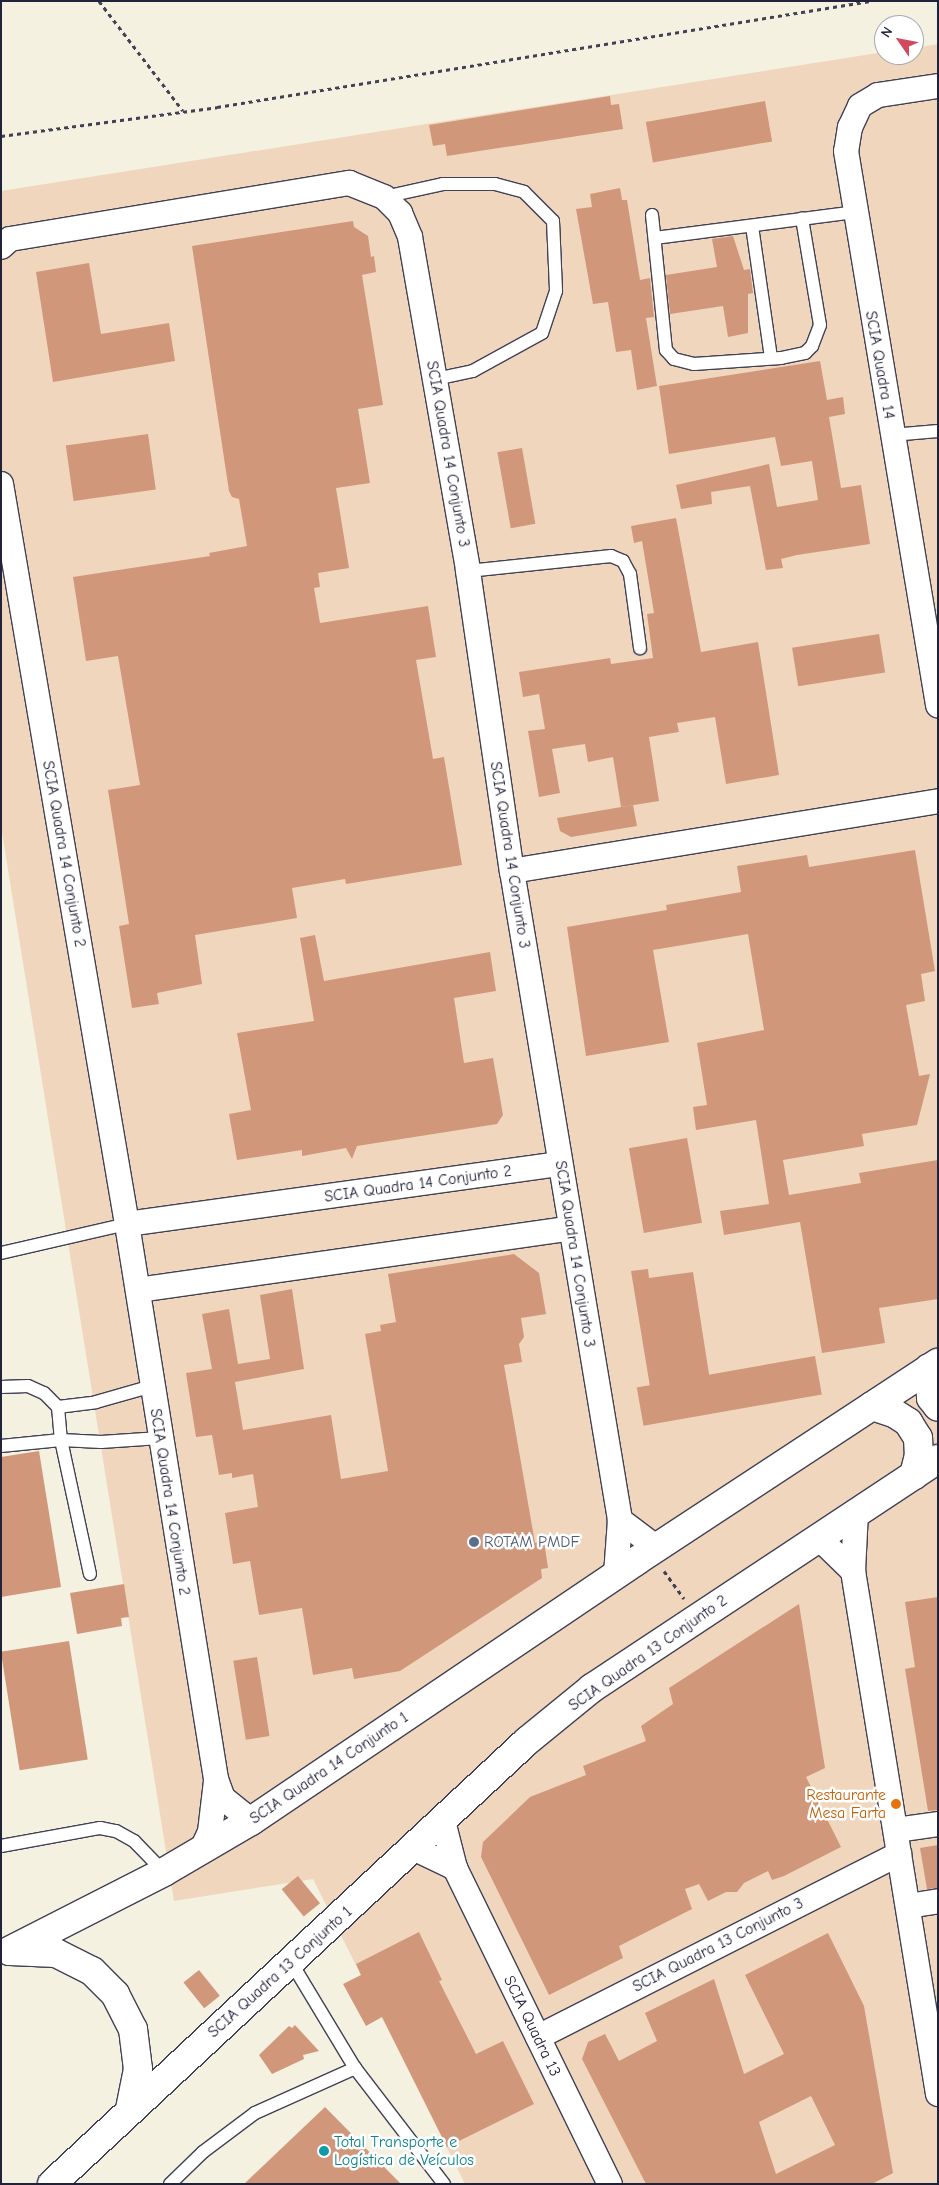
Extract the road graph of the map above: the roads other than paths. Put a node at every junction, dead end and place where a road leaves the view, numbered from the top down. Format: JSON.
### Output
{"nodes":[{"id":1,"x":938,"y":86,"type":"edge"},
{"id":2,"x":384,"y":196,"type":"junction"},
{"id":3,"x":854,"y":212,"type":"junction"},
{"id":4,"x":652,"y":215,"type":"dead end"},
{"id":5,"x":802,"y":219,"type":"junction"},
{"id":6,"x":752,"y":226,"type":"junction"},
{"id":7,"x":655,"y":238,"type":"junction"},
{"id":8,"x":1,"y":247,"type":"edge"},
{"id":9,"x":771,"y":358,"type":"junction"},
{"id":10,"x":435,"y":379,"type":"junction"},
{"id":11,"x":938,"y":431,"type":"edge"},
{"id":12,"x":892,"y":435,"type":"junction"},
{"id":13,"x":1,"y":484,"type":"edge"},
{"id":14,"x":468,"y":571,"type":"junction"},
{"id":15,"x":640,"y":648,"type":"dead end"},
{"id":16,"x":938,"y":705,"type":"edge"},
{"id":17,"x":938,"y":801,"type":"edge"},
{"id":18,"x":512,"y":871,"type":"junction"},
{"id":19,"x":560,"y":1164,"type":"junction"},
{"id":20,"x":127,"y":1224,"type":"junction"},
{"id":21,"x":571,"y":1228,"type":"junction"},
{"id":22,"x":1,"y":1253,"type":"edge"},
{"id":23,"x":138,"y":1290,"type":"junction"},
{"id":24,"x":933,"y":1365,"type":"edge"},
{"id":25,"x":152,"y":1386,"type":"junction"},
{"id":26,"x":1,"y":1387,"type":"edge"},
{"id":27,"x":872,"y":1406,"type":"junction"},
{"id":28,"x":58,"y":1407,"type":"junction"},
{"id":29,"x":938,"y":1407,"type":"edge"},
{"id":30,"x":160,"y":1438,"type":"junction"},
{"id":31,"x":61,"y":1440,"type":"junction"},
{"id":32,"x":1,"y":1446,"type":"edge"},
{"id":33,"x":938,"y":1459,"type":"edge"},
{"id":34,"x":914,"y":1475,"type":"junction"},
{"id":35,"x":620,"y":1520,"type":"junction"},
{"id":36,"x":836,"y":1525,"type":"junction"},
{"id":37,"x":640,"y":1559,"type":"junction"},
{"id":38,"x":854,"y":1571,"type":"junction"},
{"id":39,"x":90,"y":1574,"type":"dead end"},
{"id":40,"x":216,"y":1779,"type":"junction"},
{"id":41,"x":251,"y":1821,"type":"junction"},
{"id":42,"x":938,"y":1824,"type":"edge"},
{"id":43,"x":896,"y":1830,"type":"junction"},
{"id":44,"x":428,"y":1834,"type":"junction"},
{"id":45,"x":1,"y":1846,"type":"edge"},
{"id":46,"x":202,"y":1849,"type":"junction"},
{"id":47,"x":899,"y":1854,"type":"junction"},
{"id":48,"x":455,"y":1868,"type":"junction"},
{"id":49,"x":164,"y":1872,"type":"junction"},
{"id":50,"x":938,"y":1901,"type":"edge"},
{"id":51,"x":908,"y":1906,"type":"junction"},
{"id":52,"x":5,"y":1952,"type":"edge"},
{"id":53,"x":291,"y":1962,"type":"junction"},
{"id":54,"x":538,"y":2037,"type":"junction"},
{"id":55,"x":355,"y":2068,"type":"junction"},
{"id":56,"x":938,"y":2094,"type":"edge"},
{"id":57,"x":130,"y":2109,"type":"junction"},
{"id":58,"x":52,"y":2184,"type":"edge"},
{"id":59,"x":170,"y":2184,"type":"edge"},
{"id":60,"x":444,"y":2184,"type":"edge"},
{"id":61,"x":610,"y":2184,"type":"edge"}],
"edges":[{"from":1,"to":3,"type":"street","name":"SCIA Quadra 14"},
{"from":2,"to":8,"type":"street"},
{"from":2,"to":10,"type":"street","name":"SCIA Quadra 14 Conjunto 3"},
{"from":2,"to":10,"type":"lane"},
{"from":3,"to":5,"type":"lane"},
{"from":3,"to":12,"type":"street","name":"SCIA Quadra 14"},
{"from":4,"to":7,"type":"lane"},
{"from":5,"to":6,"type":"lane"},
{"from":5,"to":9,"type":"lane"},
{"from":6,"to":7,"type":"lane"},
{"from":6,"to":9,"type":"lane"},
{"from":7,"to":9,"type":"lane"},
{"from":10,"to":14,"type":"street","name":"SCIA Quadra 14 Conjunto 3"},
{"from":11,"to":12,"type":"lane"},
{"from":12,"to":16,"type":"street","name":"SCIA Quadra 14"},
{"from":13,"to":20,"type":"street","name":"SCIA Quadra 14 Conjunto 2"},
{"from":14,"to":15,"type":"lane"},
{"from":14,"to":18,"type":"street","name":"SCIA Quadra 14 Conjunto 3"},
{"from":17,"to":18,"type":"street"},
{"from":18,"to":19,"type":"street","name":"SCIA Quadra 14 Conjunto 3"},
{"from":19,"to":20,"type":"street","name":"SCIA Quadra 14 Conjunto 2"},
{"from":19,"to":21,"type":"street","name":"SCIA Quadra 14 Conjunto 3"},
{"from":20,"to":22,"type":"lane"},
{"from":20,"to":23,"type":"street","name":"SCIA Quadra 14 Conjunto 2"},
{"from":21,"to":23,"type":"street"},
{"from":21,"to":35,"type":"street","name":"SCIA Quadra 14 Conjunto 3"},
{"from":23,"to":25,"type":"street","name":"SCIA Quadra 14 Conjunto 2"},
{"from":24,"to":27,"type":"main road"},
{"from":24,"to":29,"type":"main road"},
{"from":25,"to":28,"type":"lane"},
{"from":25,"to":30,"type":"street","name":"SCIA Quadra 14 Conjunto 2"},
{"from":26,"to":28,"type":"lane"},
{"from":27,"to":34,"type":"main road"},
{"from":27,"to":37,"type":"main road"},
{"from":28,"to":31,"type":"lane"},
{"from":30,"to":31,"type":"lane"},
{"from":30,"to":40,"type":"street","name":"SCIA Quadra 14 Conjunto 2"},
{"from":31,"to":32,"type":"lane"},
{"from":31,"to":39,"type":"lane"},
{"from":33,"to":34,"type":"main road","name":"SCIA Quadra 13 Conjunto 2"},
{"from":34,"to":36,"type":"main road","name":"SCIA Quadra 13 Conjunto 2"},
{"from":35,"to":37,"type":"street"},
{"from":35,"to":37,"type":"street","name":"SCIA Quadra 14 Conjunto 3"},
{"from":36,"to":38,"type":"street"},
{"from":36,"to":38,"type":"street"},
{"from":36,"to":44,"type":"main road","name":"SCIA Quadra 13 Conjunto 2"},
{"from":37,"to":41,"type":"main road","name":"SCIA Quadra 14 Conjunto 1"},
{"from":38,"to":43,"type":"street"},
{"from":40,"to":41,"type":"street"},
{"from":40,"to":46,"type":"street"},
{"from":41,"to":46,"type":"main road","name":"SCIA Quadra 14 Conjunto 1"},
{"from":42,"to":43,"type":"street"},
{"from":43,"to":47,"type":"street"},
{"from":44,"to":48,"type":"street","name":"SCIA Quadra 13"},
{"from":44,"to":48,"type":"street"},
{"from":44,"to":53,"type":"main road","name":"SCIA Quadra 13 Conjunto 1"},
{"from":45,"to":49,"type":"lane"},
{"from":46,"to":49,"type":"main road","name":"SCIA Quadra 14 Conjunto 1"},
{"from":47,"to":51,"type":"street"},
{"from":47,"to":54,"type":"street","name":"SCIA Quadra 13 Conjunto 3"},
{"from":48,"to":54,"type":"street","name":"SCIA Quadra 13"},
{"from":49,"to":52,"type":"main road","name":"SCIA Quadra 14 Conjunto 1"},
{"from":50,"to":51,"type":"street"},
{"from":51,"to":56,"type":"street"},
{"from":52,"to":57,"type":"main road"},
{"from":53,"to":55,"type":"lane"},
{"from":53,"to":57,"type":"main road","name":"SCIA Quadra 13 Conjunto 1"},
{"from":54,"to":61,"type":"street","name":"SCIA Quadra 13"},
{"from":55,"to":59,"type":"lane"},
{"from":55,"to":60,"type":"lane"},
{"from":57,"to":58,"type":"main road","name":"SCIA Quadra 13 Conjunto 1"}]}
